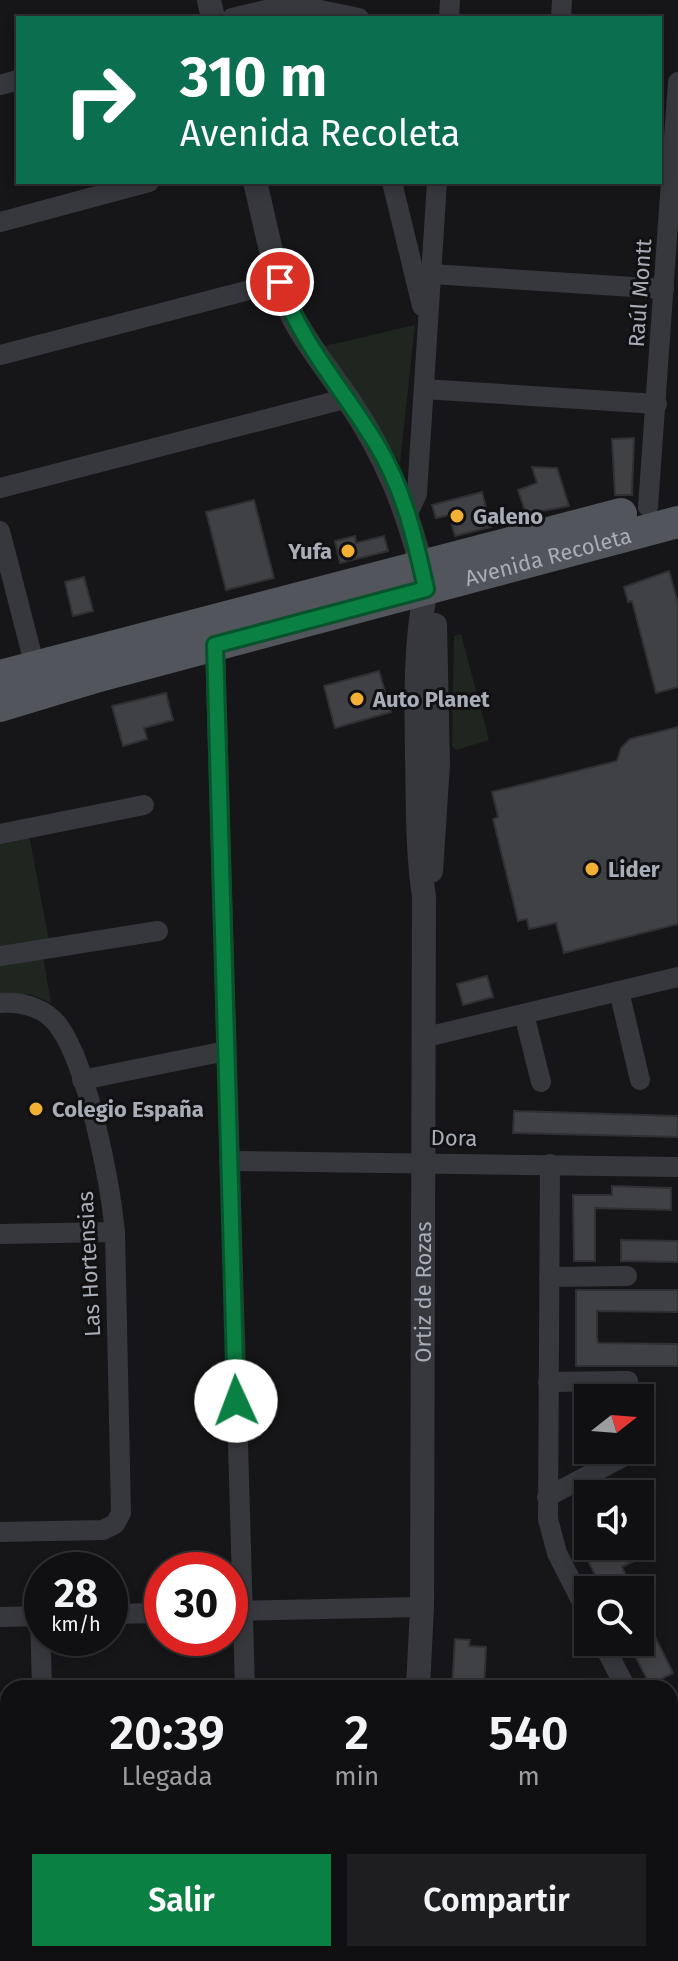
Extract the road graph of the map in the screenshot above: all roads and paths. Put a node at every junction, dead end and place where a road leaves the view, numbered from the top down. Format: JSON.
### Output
{"nodes":[{"id":1,"x":240,"y":16,"type":"edge"},
{"id":2,"x":349,"y":16,"type":"edge"},
{"id":3,"x":678,"y":82,"type":"edge"},
{"id":4,"x":666,"y":175,"type":"edge"},
{"id":5,"x":142,"y":184,"type":"edge"},
{"id":6,"x":256,"y":184,"type":"edge"},
{"id":7,"x":392,"y":184,"type":"edge"},
{"id":8,"x":437,"y":184,"type":"edge"},
{"id":9,"x":0,"y":222,"type":"edge"},
{"id":10,"x":431,"y":274,"type":"junction"},
{"id":11,"x":280,"y":282,"type":"junction"},
{"id":12,"x":664,"y":289,"type":"junction"},
{"id":13,"x":427,"y":328,"type":"junction"},
{"id":14,"x":0,"y":355,"type":"edge"},
{"id":15,"x":424,"y":389,"type":"junction"},
{"id":16,"x":348,"y":398,"type":"junction"},
{"id":17,"x":657,"y":404,"type":"junction"},
{"id":18,"x":0,"y":488,"type":"edge"},
{"id":19,"x":663,"y":504,"type":"edge"},
{"id":20,"x":408,"y":513,"type":"junction"},
{"id":21,"x":678,"y":522,"type":"edge"},
{"id":22,"x":0,"y":533,"type":"edge"},
{"id":23,"x":424,"y":577,"type":"junction"},
{"id":24,"x":235,"y":614,"type":"junction"},
{"id":25,"x":215,"y":645,"type":"junction"},
{"id":26,"x":35,"y":667,"type":"junction"},
{"id":27,"x":0,"y":676,"type":"edge"},
{"id":28,"x":0,"y":706,"type":"edge"},
{"id":29,"x":144,"y":805,"type":"dead end"},
{"id":30,"x":0,"y":834,"type":"edge"},
{"id":31,"x":158,"y":931,"type":"dead end"},
{"id":32,"x":0,"y":956,"type":"edge"},
{"id":33,"x":678,"y":977,"type":"edge"},
{"id":34,"x":619,"y":991,"type":"junction"},
{"id":35,"x":0,"y":1003,"type":"edge"},
{"id":36,"x":524,"y":1014,"type":"junction"},
{"id":37,"x":422,"y":1038,"type":"junction"},
{"id":38,"x":226,"y":1051,"type":"junction"},
{"id":39,"x":82,"y":1080,"type":"junction"},
{"id":40,"x":640,"y":1080,"type":"dead end"},
{"id":41,"x":541,"y":1082,"type":"dead end"},
{"id":42,"x":229,"y":1161,"type":"junction"},
{"id":43,"x":421,"y":1161,"type":"junction"},
{"id":44,"x":550,"y":1164,"type":"junction"},
{"id":45,"x":678,"y":1167,"type":"edge"},
{"id":46,"x":115,"y":1232,"type":"junction"},
{"id":47,"x":0,"y":1234,"type":"edge"},
{"id":48,"x":627,"y":1276,"type":"dead end"},
{"id":49,"x":549,"y":1277,"type":"junction"},
{"id":50,"x":628,"y":1381,"type":"dead end"},
{"id":51,"x":548,"y":1382,"type":"junction"},
{"id":52,"x":610,"y":1464,"type":"edge"},
{"id":53,"x":547,"y":1497,"type":"junction"},
{"id":54,"x":0,"y":1532,"type":"edge"},
{"id":55,"x":235,"y":1552,"type":"edge"},
{"id":56,"x":574,"y":1586,"type":"edge"},
{"id":57,"x":422,"y":1607,"type":"junction"},
{"id":58,"x":248,"y":1611,"type":"edge"},
{"id":59,"x":24,"y":1616,"type":"edge"},
{"id":60,"x":0,"y":1617,"type":"edge"},
{"id":61,"x":42,"y":1656,"type":"edge"},
{"id":62,"x":241,"y":1656,"type":"edge"},
{"id":63,"x":609,"y":1656,"type":"edge"},
{"id":64,"x":42,"y":1680,"type":"edge"},
{"id":65,"x":244,"y":1680,"type":"edge"},
{"id":66,"x":418,"y":1680,"type":"edge"},
{"id":67,"x":622,"y":1680,"type":"edge"}],
"edges":[{"from":1,"to":2,"type":"street"},
{"from":3,"to":4,"type":"street","name":"Raúl Montt"},
{"from":4,"to":12,"type":"street","name":"Raúl Montt"},
{"from":5,"to":9,"type":"street"},
{"from":6,"to":11,"type":"street"},
{"from":7,"to":13,"type":"street"},
{"from":8,"to":10,"type":"street"},
{"from":10,"to":12,"type":"street"},
{"from":10,"to":13,"type":"street"},
{"from":11,"to":14,"type":"street"},
{"from":11,"to":16,"type":"street"},
{"from":12,"to":17,"type":"street","name":"Raúl Montt"},
{"from":13,"to":15,"type":"street"},
{"from":15,"to":17,"type":"street"},
{"from":15,"to":20,"type":"street"},
{"from":16,"to":18,"type":"street"},
{"from":16,"to":20,"type":"street"},
{"from":17,"to":19,"type":"street","name":"Raúl Montt"},
{"from":19,"to":23,"type":"main road","name":"Avenida Recoleta"},
{"from":20,"to":23,"type":"street"},
{"from":21,"to":23,"type":"main road","name":"Avenida Recoleta"},
{"from":22,"to":26,"type":"street"},
{"from":23,"to":24,"type":"main road","name":"Avenida Recoleta"},
{"from":23,"to":25,"type":"main road","name":"Avenida Recoleta"},
{"from":23,"to":37,"type":"street","name":"Ortiz de Rozas"},
{"from":24,"to":25,"type":"main road"},
{"from":24,"to":26,"type":"main road","name":"Avenida Recoleta"},
{"from":25,"to":28,"type":"main road","name":"Avenida Recoleta"},
{"from":25,"to":38,"type":"street"},
{"from":26,"to":27,"type":"main road","name":"Avenida Recoleta"},
{"from":29,"to":30,"type":"street"},
{"from":31,"to":32,"type":"street"},
{"from":33,"to":34,"type":"street"},
{"from":34,"to":36,"type":"street"},
{"from":34,"to":40,"type":"street"},
{"from":35,"to":39,"type":"street","name":"Las Hortensias"},
{"from":36,"to":37,"type":"street"},
{"from":36,"to":41,"type":"street"},
{"from":37,"to":43,"type":"street","name":"Ortiz de Rozas"},
{"from":38,"to":39,"type":"street"},
{"from":38,"to":42,"type":"street"},
{"from":39,"to":46,"type":"street","name":"Las Hortensias"},
{"from":42,"to":43,"type":"street","name":"Dora"},
{"from":42,"to":55,"type":"street"},
{"from":43,"to":44,"type":"street","name":"Dora"},
{"from":43,"to":57,"type":"street","name":"Ortiz de Rozas"},
{"from":44,"to":45,"type":"street","name":"Dora"},
{"from":44,"to":49,"type":"street"},
{"from":46,"to":47,"type":"street"},
{"from":46,"to":54,"type":"street","name":"Las Hortensias"},
{"from":48,"to":49,"type":"street"},
{"from":49,"to":51,"type":"street"},
{"from":50,"to":51,"type":"street"},
{"from":51,"to":53,"type":"street"},
{"from":52,"to":53,"type":"street"},
{"from":53,"to":56,"type":"street"},
{"from":57,"to":58,"type":"street"},
{"from":57,"to":66,"type":"street","name":"Ortiz de Rozas"},
{"from":59,"to":60,"type":"street"},
{"from":61,"to":64,"type":"street"},
{"from":62,"to":65,"type":"street"},
{"from":63,"to":67,"type":"street"}]}
